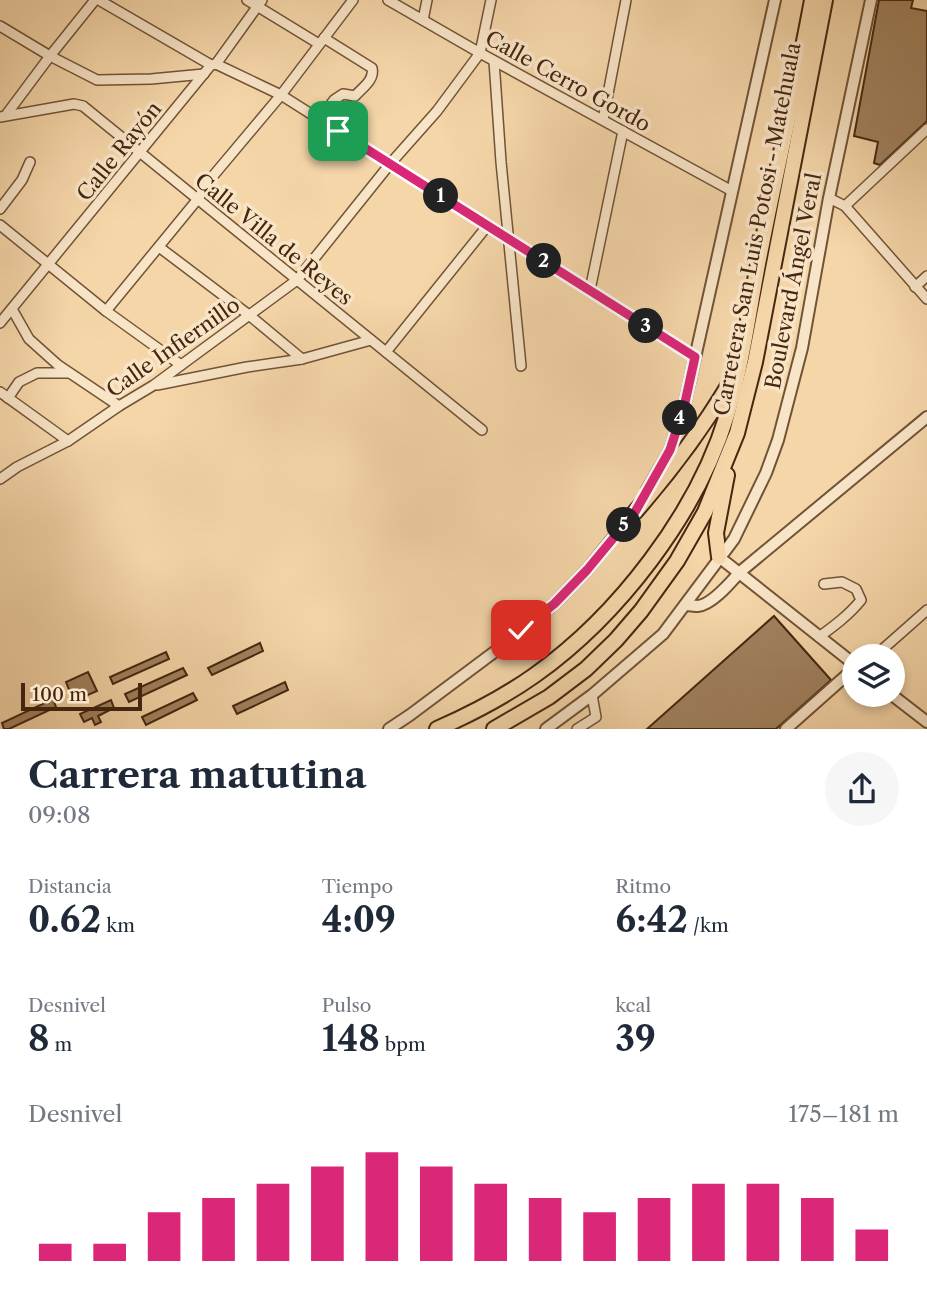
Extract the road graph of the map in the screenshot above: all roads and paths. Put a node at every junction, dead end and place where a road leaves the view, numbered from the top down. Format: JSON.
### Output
{"nodes":[{"id":1,"x":97,"y":0,"type":"edge"},
{"id":2,"x":247,"y":0,"type":"edge"},
{"id":3,"x":353,"y":0,"type":"edge"},
{"id":4,"x":388,"y":0,"type":"edge"},
{"id":5,"x":427,"y":0,"type":"edge"},
{"id":6,"x":626,"y":0,"type":"edge"},
{"id":7,"x":775,"y":0,"type":"edge"},
{"id":8,"x":812,"y":0,"type":"edge"},
{"id":9,"x":825,"y":0,"type":"edge"},
{"id":10,"x":872,"y":0,"type":"edge"},
{"id":11,"x":491,"y":1,"type":"edge"},
{"id":12,"x":260,"y":3,"type":"edge"},
{"id":13,"x":815,"y":19,"type":"junction"},
{"id":14,"x":423,"y":20,"type":"junction"},
{"id":15,"x":0,"y":26,"type":"edge"},
{"id":16,"x":321,"y":41,"type":"junction"},
{"id":17,"x":480,"y":53,"type":"junction"},
{"id":18,"x":50,"y":56,"type":"junction"},
{"id":19,"x":494,"y":61,"type":"junction"},
{"id":20,"x":214,"y":65,"type":"junction"},
{"id":21,"x":204,"y":74,"type":"junction"},
{"id":22,"x":281,"y":95,"type":"junction"},
{"id":23,"x":2,"y":115,"type":"edge"},
{"id":24,"x":320,"y":120,"type":"junction"},
{"id":25,"x":603,"y":120,"type":"junction"},
{"id":26,"x":927,"y":130,"type":"edge"},
{"id":27,"x":623,"y":131,"type":"junction"},
{"id":28,"x":139,"y":153,"type":"junction"},
{"id":29,"x":30,"y":162,"type":"dead end"},
{"id":30,"x":390,"y":164,"type":"junction"},
{"id":31,"x":732,"y":191,"type":"junction"},
{"id":32,"x":829,"y":198,"type":"junction"},
{"id":33,"x":197,"y":200,"type":"junction"},
{"id":34,"x":845,"y":206,"type":"junction"},
{"id":35,"x":0,"y":209,"type":"edge"},
{"id":36,"x":0,"y":225,"type":"edge"},
{"id":37,"x":488,"y":225,"type":"junction"},
{"id":38,"x":509,"y":239,"type":"junction"},
{"id":39,"x":159,"y":247,"type":"junction"},
{"id":40,"x":48,"y":264,"type":"junction"},
{"id":41,"x":927,"y":276,"type":"edge"},
{"id":42,"x":297,"y":280,"type":"junction"},
{"id":43,"x":915,"y":286,"type":"junction"},
{"id":44,"x":590,"y":290,"type":"junction"},
{"id":45,"x":927,"y":299,"type":"edge"},
{"id":46,"x":12,"y":309,"type":"junction"},
{"id":47,"x":106,"y":311,"type":"junction"},
{"id":48,"x":249,"y":315,"type":"junction"},
{"id":49,"x":0,"y":323,"type":"edge"},
{"id":50,"x":371,"y":340,"type":"junction"},
{"id":51,"x":386,"y":352,"type":"junction"},
{"id":52,"x":695,"y":357,"type":"junction"},
{"id":53,"x":302,"y":359,"type":"junction"},
{"id":54,"x":181,"y":365,"type":"junction"},
{"id":55,"x":522,"y":366,"type":"dead end"},
{"id":56,"x":739,"y":368,"type":"junction"},
{"id":57,"x":70,"y":373,"type":"junction"},
{"id":58,"x":154,"y":385,"type":"junction"},
{"id":59,"x":4,"y":395,"type":"edge"},
{"id":60,"x":119,"y":406,"type":"junction"},
{"id":61,"x":927,"y":417,"type":"edge"},
{"id":62,"x":482,"y":430,"type":"dead end"},
{"id":63,"x":737,"y":433,"type":"junction"},
{"id":64,"x":68,"y":441,"type":"junction"},
{"id":65,"x":0,"y":479,"type":"edge"},
{"id":66,"x":635,"y":512,"type":"junction"},
{"id":67,"x":719,"y":556,"type":"junction"},
{"id":68,"x":740,"y":572,"type":"junction"},
{"id":69,"x":824,"y":584,"type":"dead end"},
{"id":70,"x":685,"y":605,"type":"junction"},
{"id":71,"x":927,"y":611,"type":"edge"},
{"id":72,"x":819,"y":637,"type":"junction"},
{"id":73,"x":889,"y":644,"type":"edge"},
{"id":74,"x":842,"y":655,"type":"edge"},
{"id":75,"x":842,"y":679,"type":"edge"},
{"id":76,"x":842,"y":687,"type":"edge"},
{"id":77,"x":592,"y":695,"type":"junction"},
{"id":78,"x":905,"y":705,"type":"edge"},
{"id":79,"x":927,"y":722,"type":"edge"},
{"id":80,"x":389,"y":729,"type":"edge"},
{"id":81,"x":438,"y":729,"type":"edge"},
{"id":82,"x":494,"y":729,"type":"edge"},
{"id":83,"x":546,"y":729,"type":"edge"},
{"id":84,"x":577,"y":729,"type":"edge"},
{"id":85,"x":786,"y":729,"type":"edge"},
{"id":86,"x":797,"y":729,"type":"edge"}],
"edges":[{"from":1,"to":18,"type":"street"},
{"from":1,"to":20,"type":"street"},
{"from":2,"to":12,"type":"street"},
{"from":3,"to":16,"type":"street"},
{"from":4,"to":14,"type":"street","name":"Calle Cerro Gordo"},
{"from":5,"to":14,"type":"street"},
{"from":6,"to":25,"type":"street"},
{"from":7,"to":31,"type":"street"},
{"from":8,"to":13,"type":"highway","name":"Carretera San Luis Potosi - Matehuala"},
{"from":9,"to":13,"type":"highway"},
{"from":10,"to":32,"type":"street","name":"Boulevard Ángel Veral"},
{"from":11,"to":17,"type":"street"},
{"from":12,"to":16,"type":"street"},
{"from":12,"to":20,"type":"street","name":"Calle Rayón"},
{"from":13,"to":56,"type":"highway","name":"Carretera San Luis Potosi - Matehuala"},
{"from":13,"to":63,"type":"highway","name":"Carretera San Luis Potosi - Matehuala"},
{"from":14,"to":17,"type":"street","name":"Calle Cerro Gordo"},
{"from":15,"to":18,"type":"street"},
{"from":16,"to":22,"type":"street"},
{"from":16,"to":24,"type":"street"},
{"from":17,"to":19,"type":"street","name":"Calle Cerro Gordo"},
{"from":17,"to":30,"type":"street","name":"Calle Infiernillo"},
{"from":18,"to":21,"type":"street"},
{"from":18,"to":23,"type":"street"},
{"from":19,"to":25,"type":"street","name":"Calle Cerro Gordo"},
{"from":19,"to":38,"type":"street"},
{"from":20,"to":21,"type":"street","name":"Calle Rayón"},
{"from":20,"to":22,"type":"street"},
{"from":21,"to":28,"type":"street","name":"Calle Rayón"},
{"from":22,"to":24,"type":"street"},
{"from":22,"to":33,"type":"street"},
{"from":23,"to":28,"type":"street","name":"Calle Villa de Reyes"},
{"from":24,"to":30,"type":"street"},
{"from":25,"to":27,"type":"street","name":"Calle Cerro Gordo"},
{"from":26,"to":34,"type":"street"},
{"from":27,"to":31,"type":"street","name":"Calle Cerro Gordo"},
{"from":27,"to":44,"type":"street"},
{"from":28,"to":33,"type":"street","name":"Calle Villa de Reyes"},
{"from":28,"to":40,"type":"street","name":"Calle Rayón"},
{"from":29,"to":35,"type":"street"},
{"from":30,"to":37,"type":"street"},
{"from":30,"to":42,"type":"street","name":"Calle Infiernillo"},
{"from":31,"to":52,"type":"street"},
{"from":32,"to":34,"type":"street"},
{"from":32,"to":67,"type":"street","name":"Boulevard Ángel Veral"},
{"from":33,"to":39,"type":"street"},
{"from":33,"to":42,"type":"street","name":"Calle Villa de Reyes"},
{"from":34,"to":43,"type":"street"},
{"from":36,"to":40,"type":"street"},
{"from":37,"to":38,"type":"street"},
{"from":37,"to":51,"type":"street"},
{"from":38,"to":44,"type":"street"},
{"from":38,"to":55,"type":"street"},
{"from":39,"to":47,"type":"street"},
{"from":39,"to":48,"type":"street"},
{"from":40,"to":46,"type":"street","name":"Calle Rayón"},
{"from":40,"to":47,"type":"street"},
{"from":41,"to":43,"type":"street"},
{"from":42,"to":48,"type":"street","name":"Calle Infiernillo"},
{"from":42,"to":50,"type":"street","name":"Calle Villa de Reyes"},
{"from":43,"to":45,"type":"street"},
{"from":44,"to":52,"type":"street"},
{"from":46,"to":49,"type":"street","name":"Calle Rayón"},
{"from":46,"to":57,"type":"street"},
{"from":47,"to":54,"type":"street"},
{"from":48,"to":53,"type":"street"},
{"from":48,"to":54,"type":"street","name":"Calle Infiernillo"},
{"from":50,"to":51,"type":"street","name":"Calle Villa de Reyes"},
{"from":50,"to":53,"type":"street"},
{"from":51,"to":62,"type":"street","name":"Calle Villa de Reyes"},
{"from":52,"to":66,"type":"street"},
{"from":53,"to":58,"type":"street"},
{"from":54,"to":58,"type":"street","name":"Calle Infiernillo"},
{"from":56,"to":66,"type":"highway"},
{"from":56,"to":81,"type":"highway","name":"Carretera San Luis Potosi - Matehuala"},
{"from":57,"to":59,"type":"street"},
{"from":57,"to":60,"type":"street"},
{"from":58,"to":60,"type":"street","name":"Calle Infiernillo"},
{"from":59,"to":64,"type":"street"},
{"from":60,"to":64,"type":"street","name":"Calle Infiernillo"},
{"from":61,"to":68,"type":"street"},
{"from":63,"to":67,"type":"highway"},
{"from":63,"to":82,"type":"highway","name":"Carretera San Luis Potosi - Matehuala"},
{"from":64,"to":65,"type":"street","name":"Calle Infiernillo"},
{"from":66,"to":80,"type":"street"},
{"from":67,"to":68,"type":"street"},
{"from":67,"to":70,"type":"street","name":"Boulevard Ángel Veral"},
{"from":68,"to":70,"type":"street"},
{"from":68,"to":72,"type":"street"},
{"from":69,"to":72,"type":"street"},
{"from":70,"to":77,"type":"street","name":"Boulevard Ángel Veral"},
{"from":71,"to":73,"type":"street"},
{"from":72,"to":74,"type":"street"},
{"from":75,"to":85,"type":"street"},
{"from":76,"to":86,"type":"street"},
{"from":77,"to":83,"type":"street","name":"Boulevard Ángel Veral"},
{"from":77,"to":84,"type":"street"},
{"from":78,"to":79,"type":"street"}]}
